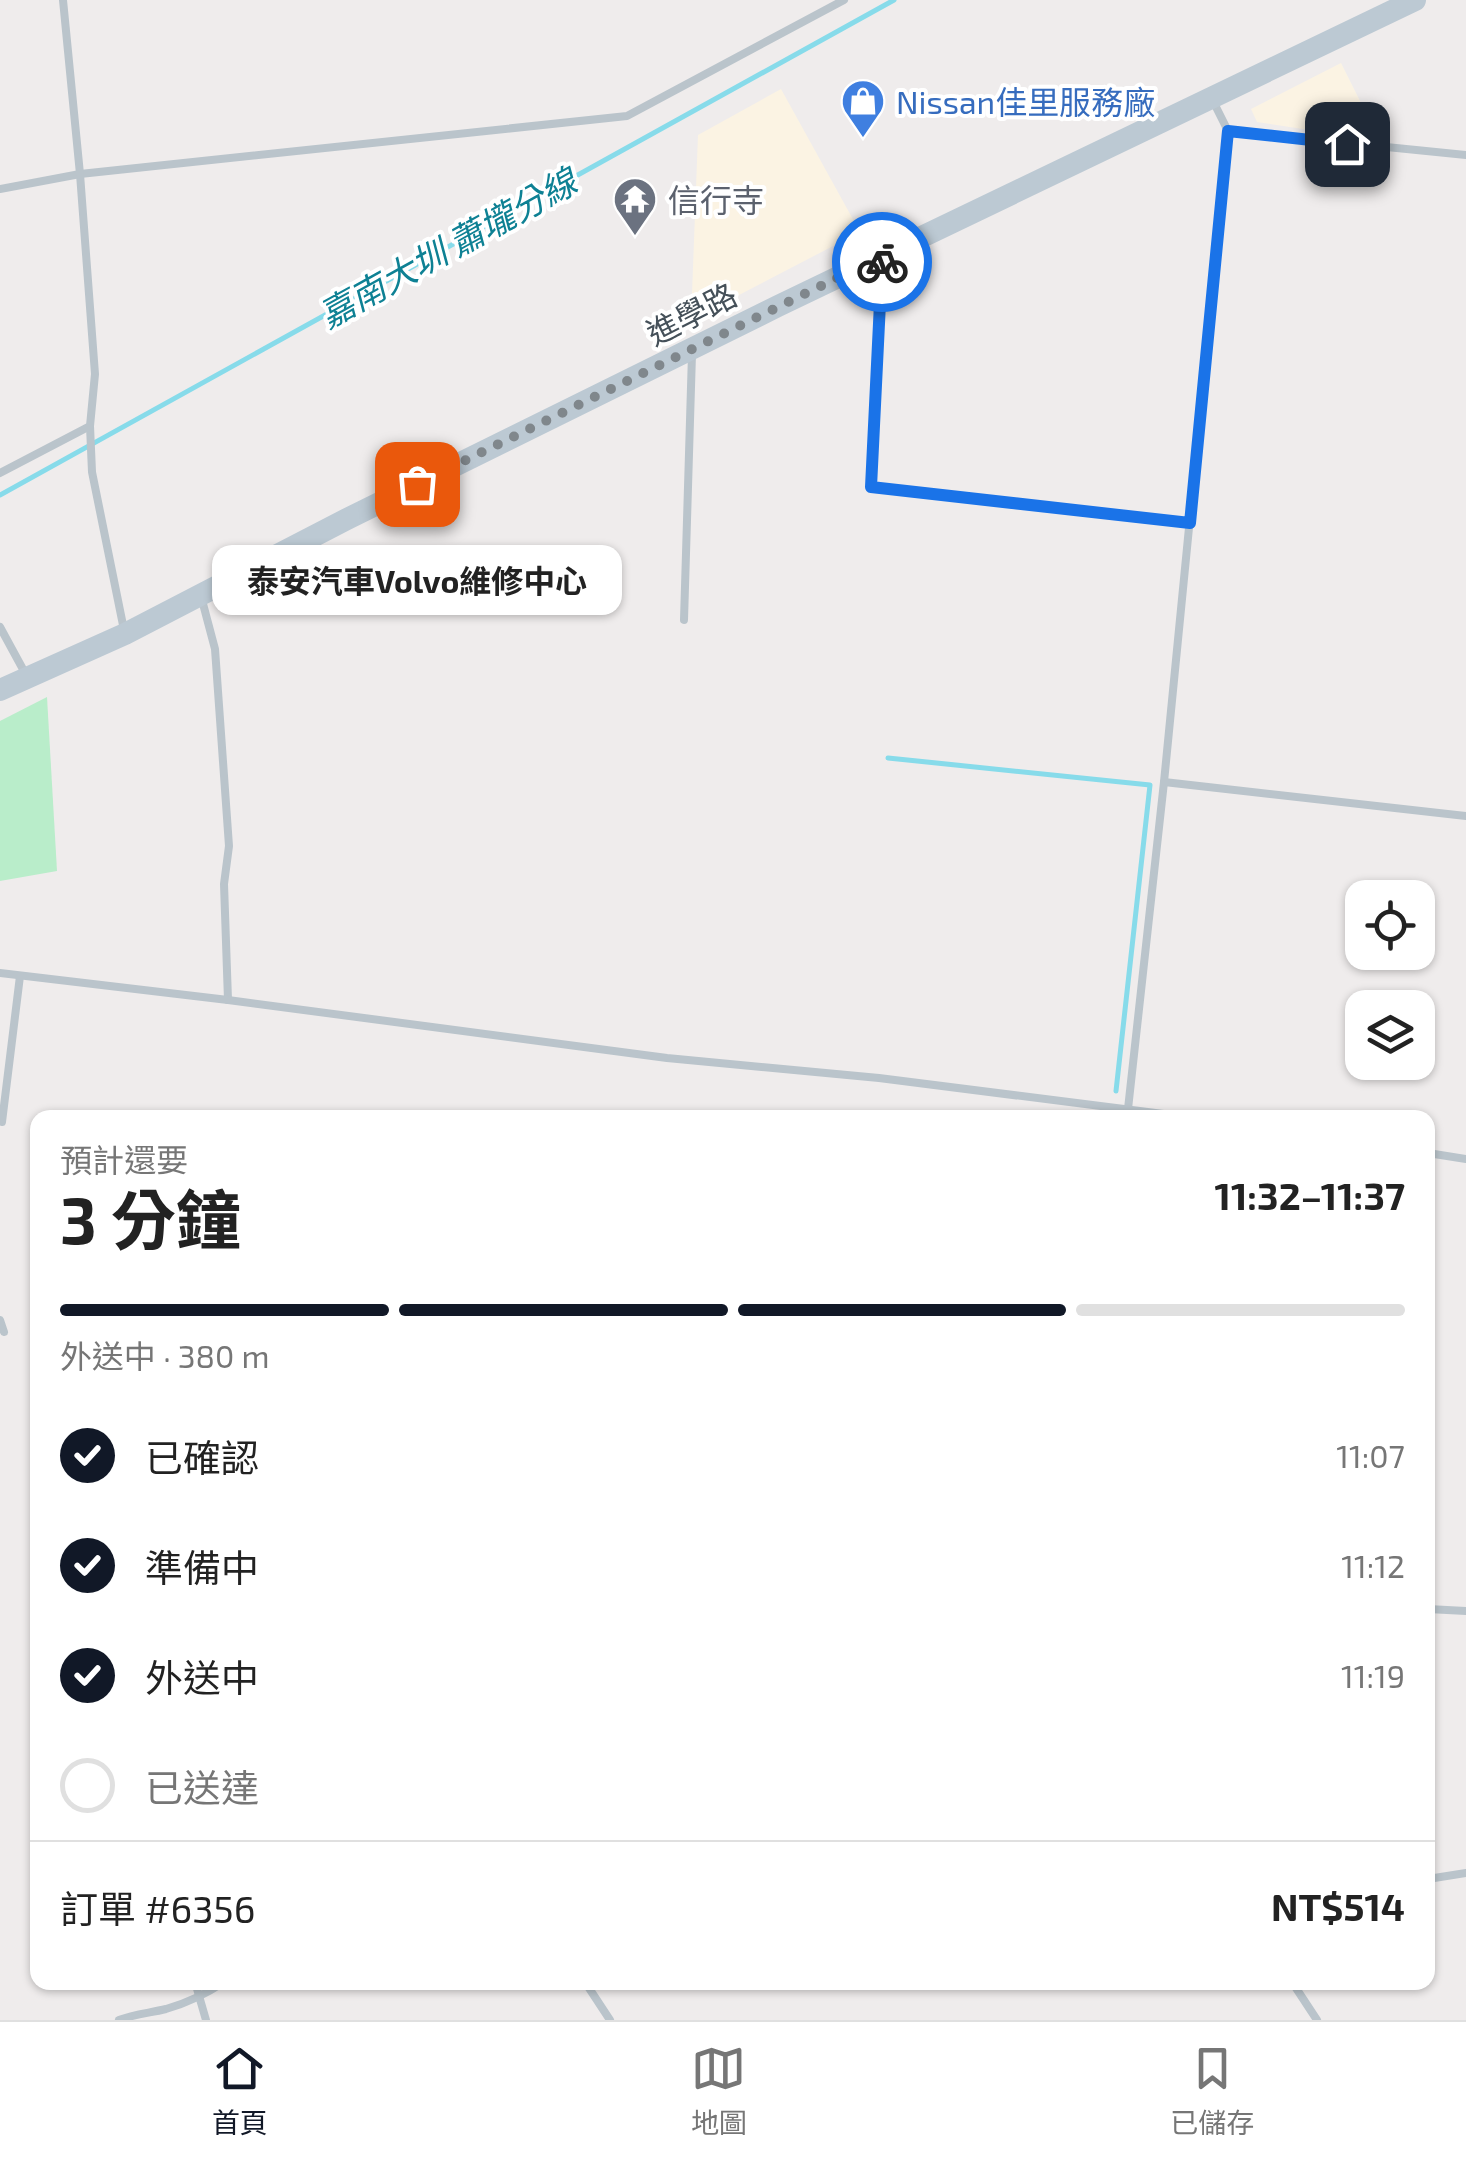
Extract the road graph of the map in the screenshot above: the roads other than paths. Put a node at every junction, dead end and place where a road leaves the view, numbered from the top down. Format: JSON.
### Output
{"nodes":[{"id":1,"x":62,"y":0,"type":"edge"},
{"id":2,"x":844,"y":0,"type":"edge"},
{"id":3,"x":1415,"y":0,"type":"edge"},
{"id":4,"x":1212,"y":97,"type":"junction"},
{"id":5,"x":1228,"y":131,"type":"junction"},
{"id":6,"x":1466,"y":156,"type":"edge"},
{"id":7,"x":80,"y":174,"type":"junction"},
{"id":8,"x":0,"y":188,"type":"edge"},
{"id":9,"x":882,"y":256,"type":"junction"},
{"id":10,"x":692,"y":349,"type":"junction"},
{"id":11,"x":90,"y":426,"type":"junction"},
{"id":12,"x":0,"y":474,"type":"edge"},
{"id":13,"x":1190,"y":523,"type":"junction"},
{"id":14,"x":200,"y":596,"type":"junction"},
{"id":15,"x":684,"y":620,"type":"dead end"},
{"id":16,"x":0,"y":626,"type":"edge"},
{"id":17,"x":125,"y":634,"type":"junction"},
{"id":18,"x":28,"y":676,"type":"junction"},
{"id":19,"x":0,"y":690,"type":"edge"},
{"id":20,"x":1164,"y":782,"type":"junction"},
{"id":21,"x":1466,"y":816,"type":"edge"},
{"id":22,"x":0,"y":973,"type":"edge"},
{"id":23,"x":20,"y":976,"type":"junction"},
{"id":24,"x":228,"y":1000,"type":"junction"},
{"id":25,"x":1112,"y":1110,"type":"edge"},
{"id":26,"x":1127,"y":1110,"type":"edge"},
{"id":27,"x":2,"y":1122,"type":"dead end"},
{"id":28,"x":1435,"y":1154,"type":"edge"},
{"id":29,"x":1466,"y":1158,"type":"edge"},
{"id":30,"x":0,"y":1320,"type":"edge"},
{"id":31,"x":4,"y":1332,"type":"dead end"},
{"id":32,"x":1435,"y":1609,"type":"edge"},
{"id":33,"x":1466,"y":1610,"type":"edge"},
{"id":34,"x":1466,"y":1872,"type":"edge"},
{"id":35,"x":1435,"y":1878,"type":"edge"},
{"id":36,"x":197,"y":1990,"type":"edge"},
{"id":37,"x":211,"y":1990,"type":"edge"},
{"id":38,"x":590,"y":1990,"type":"edge"},
{"id":39,"x":1297,"y":1990,"type":"edge"},
{"id":40,"x":199,"y":1997,"type":"junction"},
{"id":41,"x":119,"y":2020,"type":"edge"},
{"id":42,"x":206,"y":2020,"type":"edge"},
{"id":43,"x":610,"y":2020,"type":"edge"},
{"id":44,"x":1317,"y":2020,"type":"edge"}],
"edges":[{"from":1,"to":7,"type":"lane"},
{"from":2,"to":7,"type":"lane"},
{"from":3,"to":4,"type":"main road","name":"進學路"},
{"from":4,"to":5,"type":"lane"},
{"from":4,"to":9,"type":"main road","name":"進學路"},
{"from":5,"to":6,"type":"lane"},
{"from":5,"to":13,"type":"lane"},
{"from":7,"to":8,"type":"lane"},
{"from":7,"to":11,"type":"lane"},
{"from":9,"to":10,"type":"main road","name":"進學路"},
{"from":9,"to":13,"type":"lane"},
{"from":10,"to":14,"type":"main road","name":"進學路"},
{"from":10,"to":15,"type":"lane"},
{"from":11,"to":12,"type":"lane"},
{"from":11,"to":17,"type":"lane"},
{"from":13,"to":20,"type":"lane"},
{"from":14,"to":17,"type":"main road","name":"進學路"},
{"from":14,"to":24,"type":"lane"},
{"from":16,"to":18,"type":"lane"},
{"from":17,"to":18,"type":"main road","name":"進學路"},
{"from":18,"to":19,"type":"main road","name":"進學路"},
{"from":20,"to":21,"type":"lane"},
{"from":20,"to":26,"type":"lane"},
{"from":22,"to":23,"type":"lane"},
{"from":23,"to":24,"type":"lane"},
{"from":23,"to":27,"type":"lane"},
{"from":24,"to":25,"type":"lane"},
{"from":28,"to":29,"type":"lane"},
{"from":30,"to":31,"type":"lane"},
{"from":32,"to":33,"type":"lane"},
{"from":34,"to":35,"type":"lane"},
{"from":36,"to":40,"type":"lane"},
{"from":37,"to":40,"type":"lane"},
{"from":38,"to":43,"type":"lane"},
{"from":39,"to":44,"type":"lane"},
{"from":40,"to":41,"type":"lane"},
{"from":40,"to":42,"type":"lane"}]}
